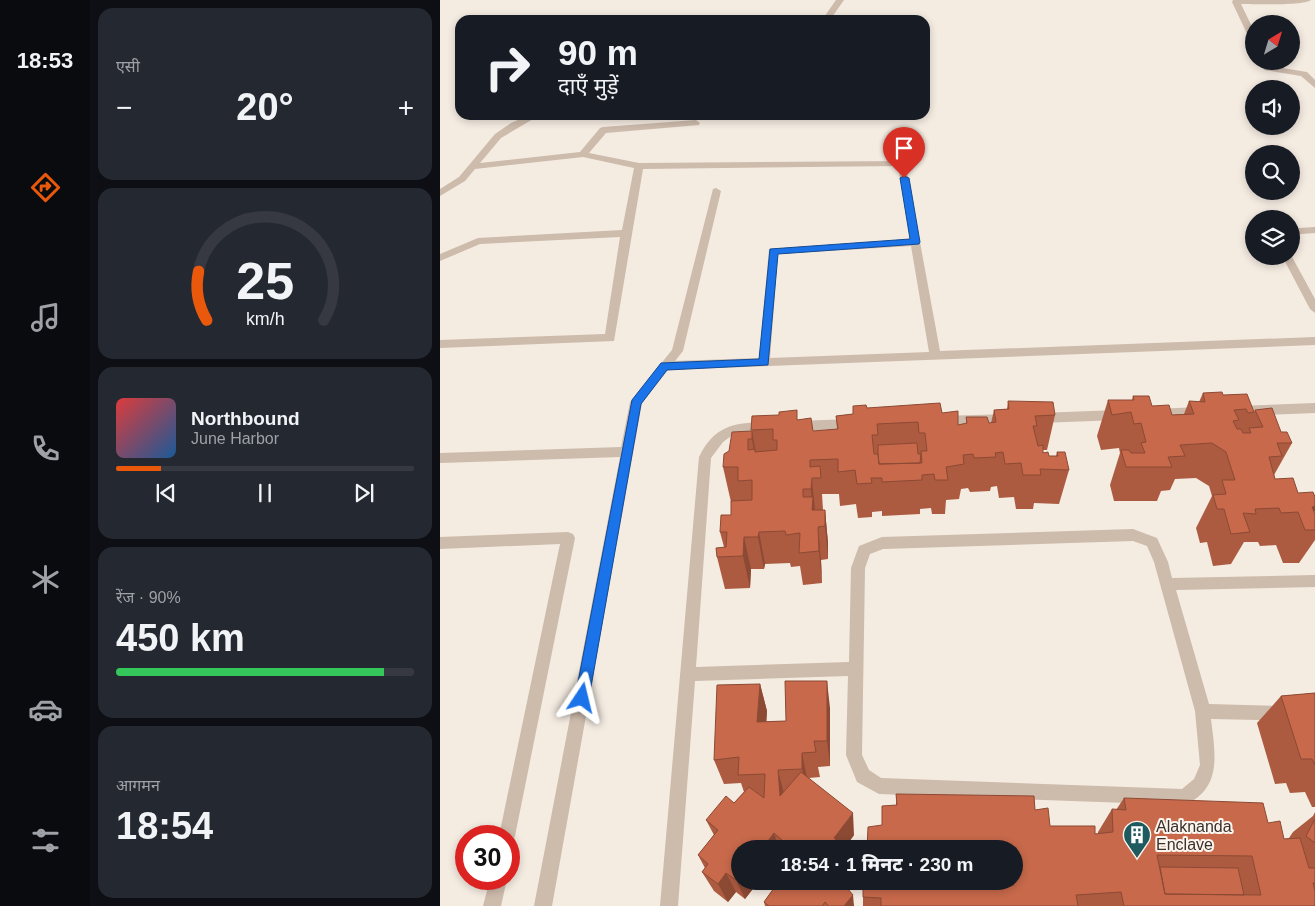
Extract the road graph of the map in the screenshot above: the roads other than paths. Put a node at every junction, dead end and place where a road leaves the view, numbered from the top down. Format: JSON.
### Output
{"nodes":[{"id":1,"x":840,"y":0,"type":"edge"},
{"id":2,"x":1307,"y":0,"type":"edge"},
{"id":3,"x":1292,"y":1,"type":"edge"},
{"id":4,"x":830,"y":15,"type":"edge"},
{"id":5,"x":1245,"y":21,"type":"edge"},
{"id":6,"x":1279,"y":70,"type":"edge"},
{"id":7,"x":1315,"y":85,"type":"edge"},
{"id":8,"x":525,"y":120,"type":"edge"},
{"id":9,"x":696,"y":123,"type":"dead end"},
{"id":10,"x":583,"y":154,"type":"junction"},
{"id":11,"x":639,"y":166,"type":"junction"},
{"id":12,"x":472,"y":167,"type":"junction"},
{"id":13,"x":716,"y":191,"type":"dead end"},
{"id":14,"x":440,"y":193,"type":"edge"},
{"id":15,"x":1315,"y":230,"type":"edge"},
{"id":16,"x":1300,"y":231,"type":"edge"},
{"id":17,"x":626,"y":233,"type":"junction"},
{"id":18,"x":915,"y":242,"type":"junction"},
{"id":19,"x":440,"y":258,"type":"edge"},
{"id":20,"x":1292,"y":265,"type":"edge"},
{"id":21,"x":1315,"y":309,"type":"edge"},
{"id":22,"x":1315,"y":341,"type":"edge"},
{"id":23,"x":440,"y":344,"type":"edge"},
{"id":24,"x":935,"y":356,"type":"junction"},
{"id":25,"x":764,"y":362,"type":"junction"},
{"id":26,"x":664,"y":366,"type":"junction"},
{"id":27,"x":1313,"y":411,"type":"edge"},
{"id":28,"x":928,"y":422,"type":"edge"},
{"id":29,"x":869,"y":424,"type":"edge"},
{"id":30,"x":627,"y":452,"type":"junction"},
{"id":31,"x":440,"y":458,"type":"edge"},
{"id":32,"x":440,"y":543,"type":"edge"},
{"id":33,"x":1315,"y":580,"type":"edge"},
{"id":34,"x":1167,"y":584,"type":"junction"},
{"id":35,"x":856,"y":669,"type":"junction"},
{"id":36,"x":688,"y":674,"type":"junction"},
{"id":37,"x":1203,"y":711,"type":"junction"},
{"id":38,"x":1315,"y":714,"type":"edge"},
{"id":39,"x":509,"y":825,"type":"edge"},
{"id":40,"x":496,"y":890,"type":"edge"},
{"id":41,"x":492,"y":906,"type":"edge"},
{"id":42,"x":543,"y":906,"type":"edge"},
{"id":43,"x":669,"y":906,"type":"edge"}],
"edges":[{"from":1,"to":4,"type":"street"},
{"from":2,"to":3,"type":"street"},
{"from":3,"to":5,"type":"street"},
{"from":6,"to":7,"type":"street"},
{"from":8,"to":12,"type":"street"},
{"from":9,"to":10,"type":"street"},
{"from":10,"to":11,"type":"street"},
{"from":10,"to":12,"type":"street"},
{"from":11,"to":17,"type":"street"},
{"from":11,"to":18,"type":"street"},
{"from":12,"to":14,"type":"street"},
{"from":13,"to":26,"type":"street"},
{"from":15,"to":16,"type":"street"},
{"from":17,"to":19,"type":"street"},
{"from":17,"to":23,"type":"street"},
{"from":18,"to":24,"type":"street"},
{"from":18,"to":25,"type":"street"},
{"from":20,"to":21,"type":"street"},
{"from":22,"to":24,"type":"street"},
{"from":24,"to":25,"type":"street"},
{"from":25,"to":26,"type":"street"},
{"from":26,"to":30,"type":"street"},
{"from":27,"to":28,"type":"street"},
{"from":29,"to":36,"type":"street"},
{"from":30,"to":31,"type":"street"},
{"from":30,"to":42,"type":"street"},
{"from":32,"to":39,"type":"street"},
{"from":33,"to":34,"type":"street"},
{"from":34,"to":35,"type":"street"},
{"from":34,"to":37,"type":"street"},
{"from":35,"to":36,"type":"street"},
{"from":35,"to":37,"type":"street"},
{"from":36,"to":43,"type":"street"},
{"from":37,"to":38,"type":"street"},
{"from":40,"to":41,"type":"street"}]}
